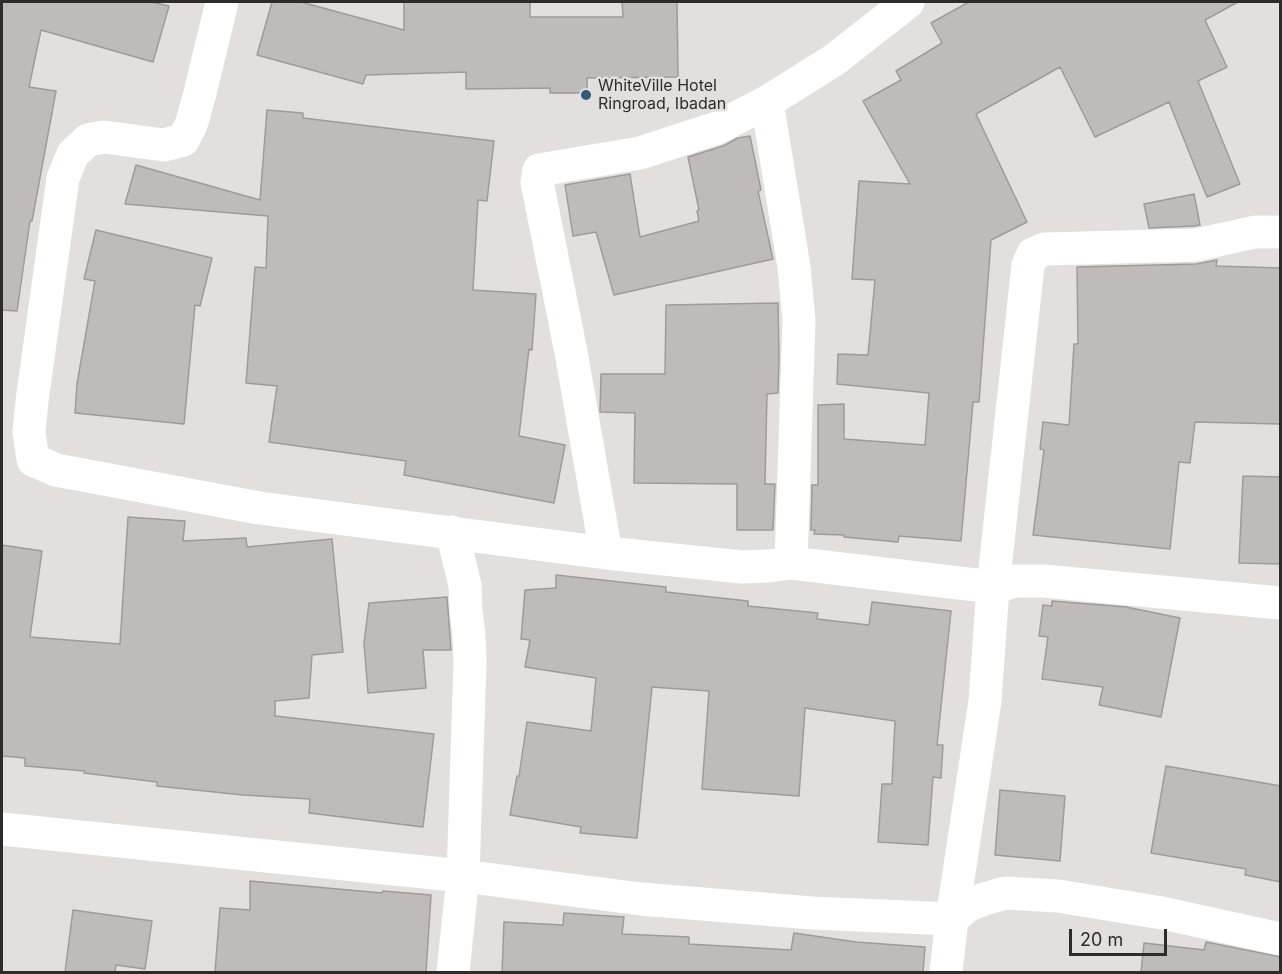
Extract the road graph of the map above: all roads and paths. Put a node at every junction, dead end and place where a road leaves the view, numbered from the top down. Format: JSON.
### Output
{"nodes":[{"id":1,"x":222,"y":2,"type":"edge"},
{"id":2,"x":908,"y":2,"type":"edge"},
{"id":3,"x":767,"y":102,"type":"junction"},
{"id":4,"x":1281,"y":232,"type":"edge"},
{"id":5,"x":452,"y":532,"type":"junction"},
{"id":6,"x":606,"y":553,"type":"junction"},
{"id":7,"x":791,"y":563,"type":"junction"},
{"id":8,"x":993,"y":587,"type":"junction"},
{"id":9,"x":1281,"y":603,"type":"edge"},
{"id":10,"x":2,"y":829,"type":"edge"},
{"id":11,"x":463,"y":876,"type":"junction"},
{"id":12,"x":952,"y":919,"type":"junction"},
{"id":13,"x":1281,"y":939,"type":"edge"},
{"id":14,"x":453,"y":972,"type":"edge"},
{"id":15,"x":946,"y":972,"type":"edge"}],
"edges":[{"from":1,"to":5,"type":"street"},
{"from":2,"to":3,"type":"street"},
{"from":3,"to":6,"type":"street"},
{"from":3,"to":7,"type":"street"},
{"from":4,"to":8,"type":"street"},
{"from":5,"to":6,"type":"street"},
{"from":5,"to":11,"type":"street"},
{"from":6,"to":7,"type":"street"},
{"from":7,"to":8,"type":"street"},
{"from":8,"to":9,"type":"street"},
{"from":8,"to":12,"type":"street"},
{"from":10,"to":11,"type":"street"},
{"from":11,"to":12,"type":"street"},
{"from":11,"to":14,"type":"street"},
{"from":12,"to":13,"type":"street"},
{"from":12,"to":15,"type":"street"}]}
